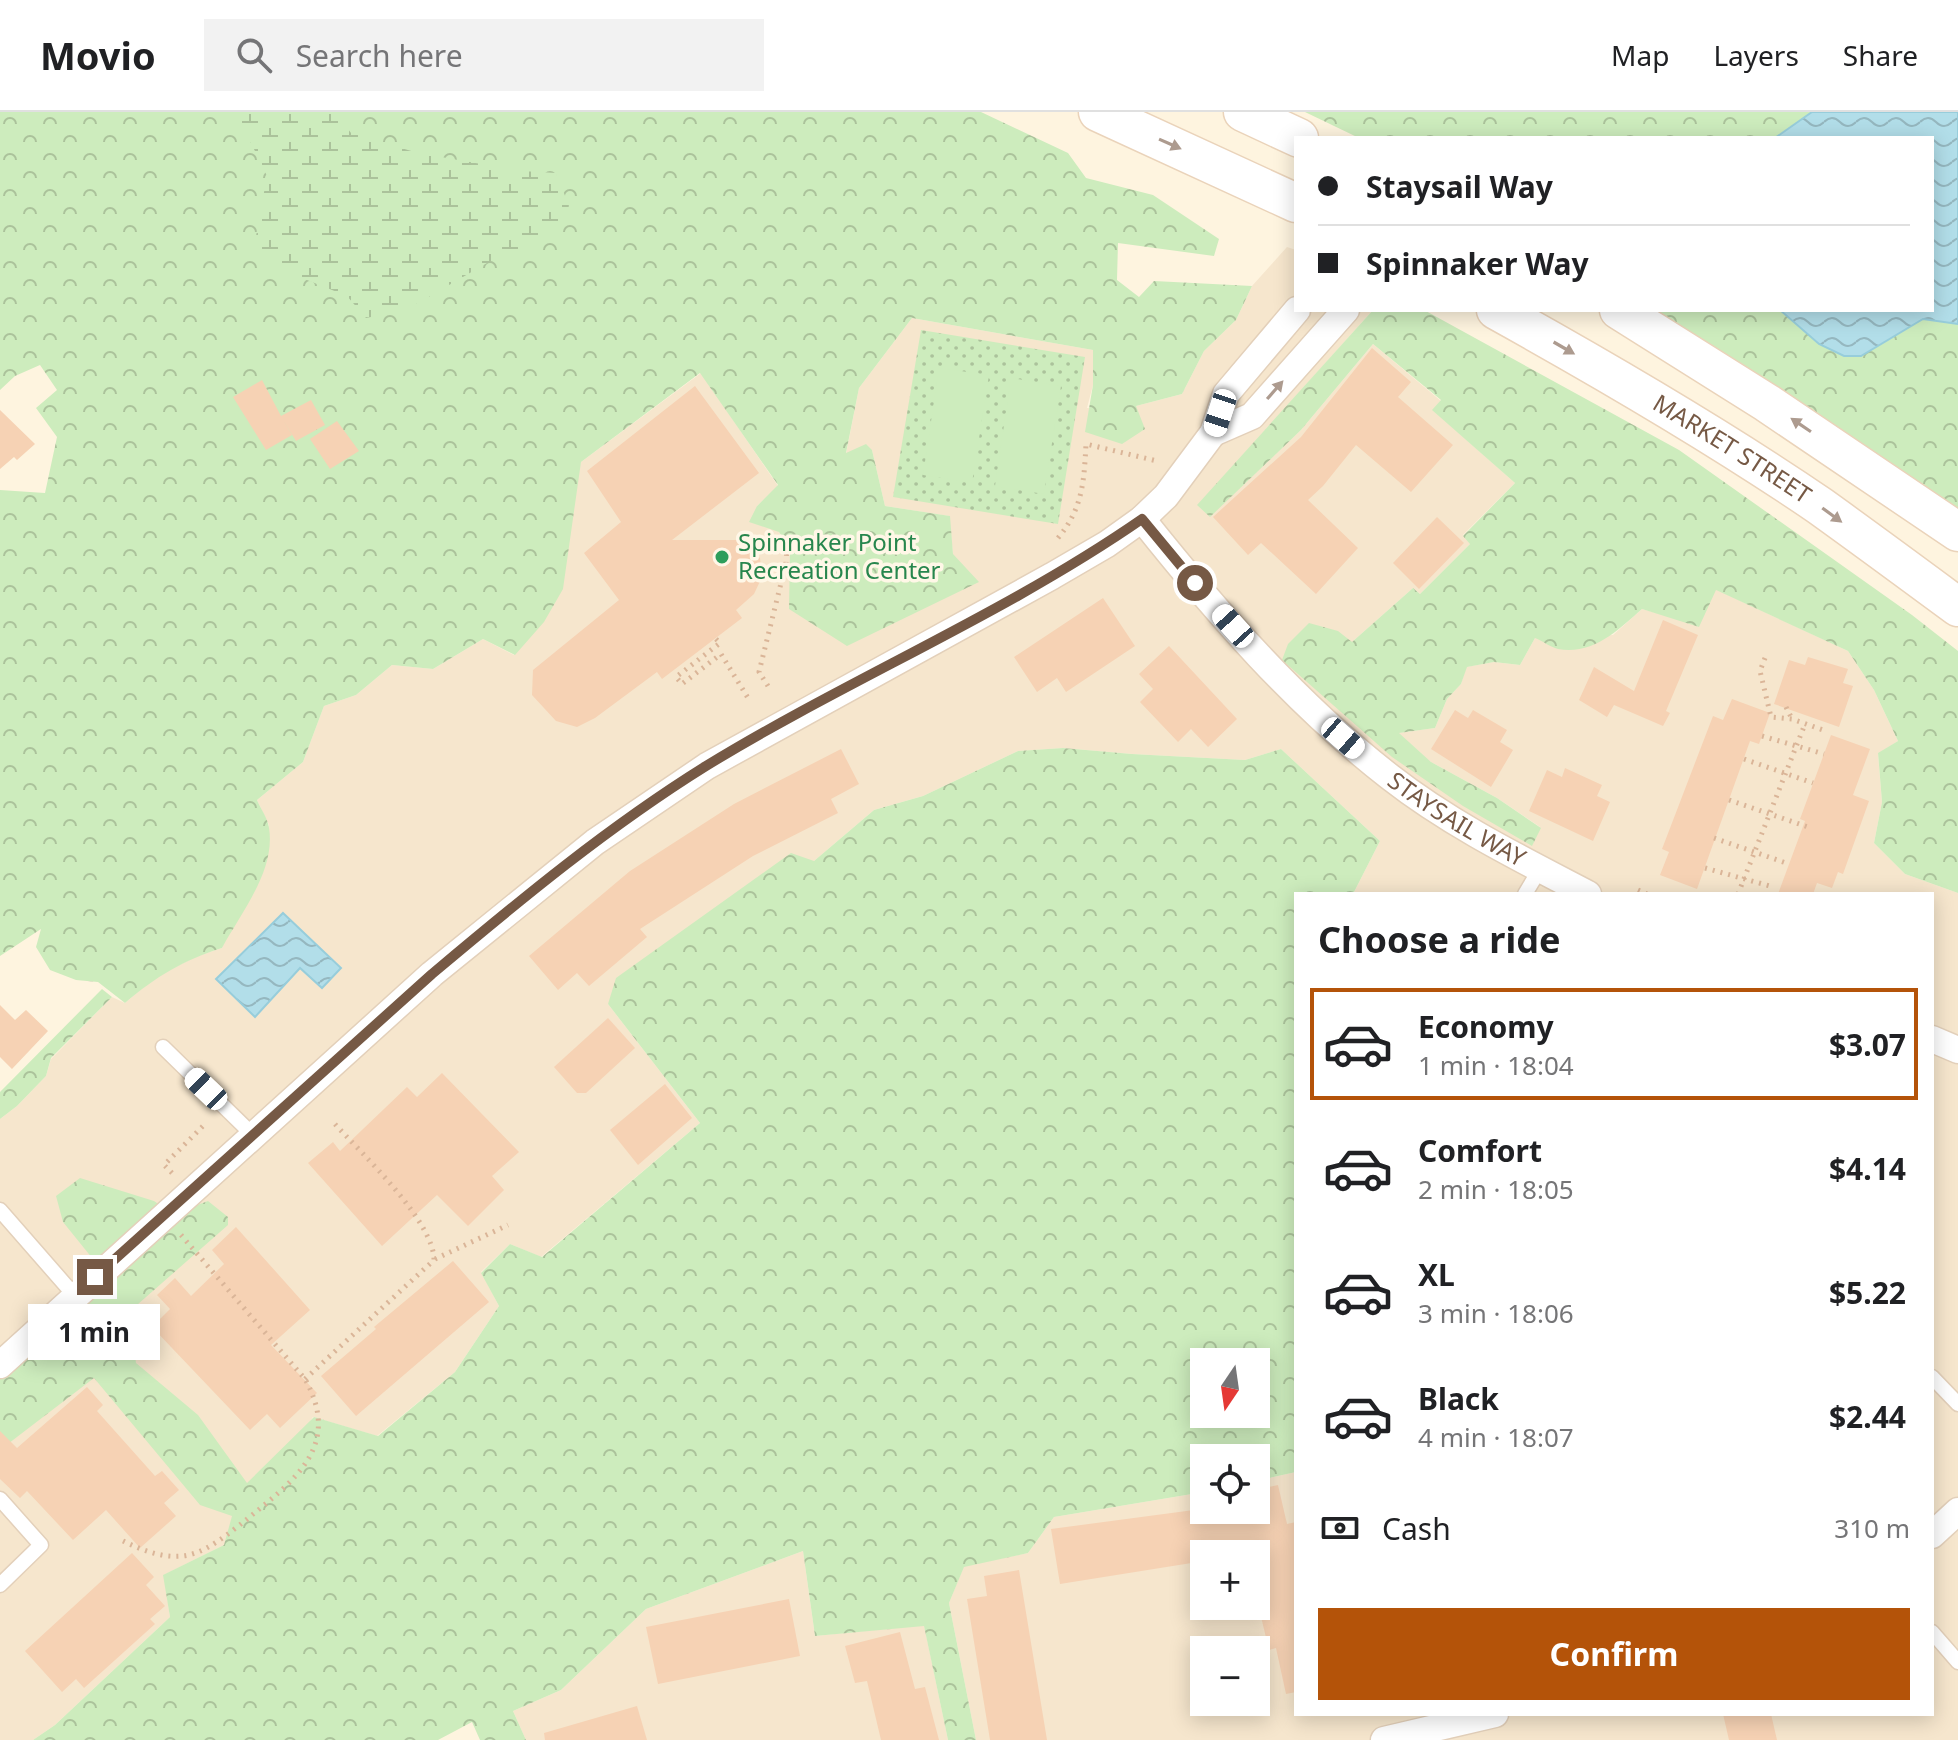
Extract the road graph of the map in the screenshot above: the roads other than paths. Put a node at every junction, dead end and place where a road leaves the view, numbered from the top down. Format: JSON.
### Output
{"nodes":[{"id":1,"x":1098,"y":112,"type":"edge"},
{"id":2,"x":1243,"y":112,"type":"edge"},
{"id":3,"x":1295,"y":136,"type":"edge"},
{"id":4,"x":1294,"y":202,"type":"edge"},
{"id":5,"x":1295,"y":312,"type":"edge"},
{"id":6,"x":1344,"y":312,"type":"edge"},
{"id":7,"x":1500,"y":312,"type":"edge"},
{"id":8,"x":1622,"y":312,"type":"edge"},
{"id":9,"x":1213,"y":433,"type":"junction"},
{"id":10,"x":1142,"y":519,"type":"junction"},
{"id":11,"x":1958,"y":532,"type":"edge"},
{"id":12,"x":1958,"y":607,"type":"edge"},
{"id":13,"x":1540,"y":869,"type":"junction"},
{"id":14,"x":1526,"y":892,"type":"edge"},
{"id":15,"x":1584,"y":892,"type":"edge"},
{"id":16,"x":1934,"y":1040,"type":"edge"},
{"id":17,"x":163,"y":1047,"type":"dead end"},
{"id":18,"x":1958,"y":1050,"type":"edge"},
{"id":19,"x":253,"y":1135,"type":"junction"},
{"id":20,"x":0,"y":1210,"type":"edge"},
{"id":21,"x":0,"y":1229,"type":"edge"},
{"id":22,"x":24,"y":1240,"type":"junction"},
{"id":23,"x":75,"y":1296,"type":"junction"},
{"id":24,"x":0,"y":1365,"type":"edge"},
{"id":25,"x":1934,"y":1379,"type":"edge"},
{"id":26,"x":1958,"y":1404,"type":"edge"},
{"id":27,"x":0,"y":1499,"type":"edge"},
{"id":28,"x":1958,"y":1511,"type":"edge"},
{"id":29,"x":1934,"y":1533,"type":"edge"},
{"id":30,"x":0,"y":1585,"type":"edge"},
{"id":31,"x":1934,"y":1634,"type":"edge"},
{"id":32,"x":1958,"y":1662,"type":"edge"},
{"id":33,"x":1486,"y":1716,"type":"edge"},
{"id":34,"x":1384,"y":1740,"type":"edge"}],
"edges":[{"from":1,"to":4,"type":"main road","one_way":true},
{"from":2,"to":3,"type":"main road"},
{"from":5,"to":9,"type":"street"},
{"from":9,"to":6,"type":"street","one_way":true},
{"from":7,"to":12,"type":"main road","name":"MARKET STREET","one_way":true},
{"from":11,"to":8,"type":"main road","one_way":true},
{"from":9,"to":10,"type":"street"},
{"from":10,"to":13,"type":"street","name":"STAYSAIL WAY"},
{"from":10,"to":19,"type":"street"},
{"from":13,"to":14,"type":"lane"},
{"from":13,"to":15,"type":"street","name":"STAYSAIL WAY"},
{"from":16,"to":18,"type":"street"},
{"from":17,"to":19,"type":"lane"},
{"from":19,"to":23,"type":"street"},
{"from":20,"to":22,"type":"lane"},
{"from":21,"to":22,"type":"lane"},
{"from":22,"to":23,"type":"lane"},
{"from":23,"to":24,"type":"street"},
{"from":25,"to":26,"type":"lane"},
{"from":27,"to":30,"type":"lane"},
{"from":28,"to":29,"type":"street"},
{"from":31,"to":32,"type":"lane"},
{"from":33,"to":34,"type":"street"}]}
